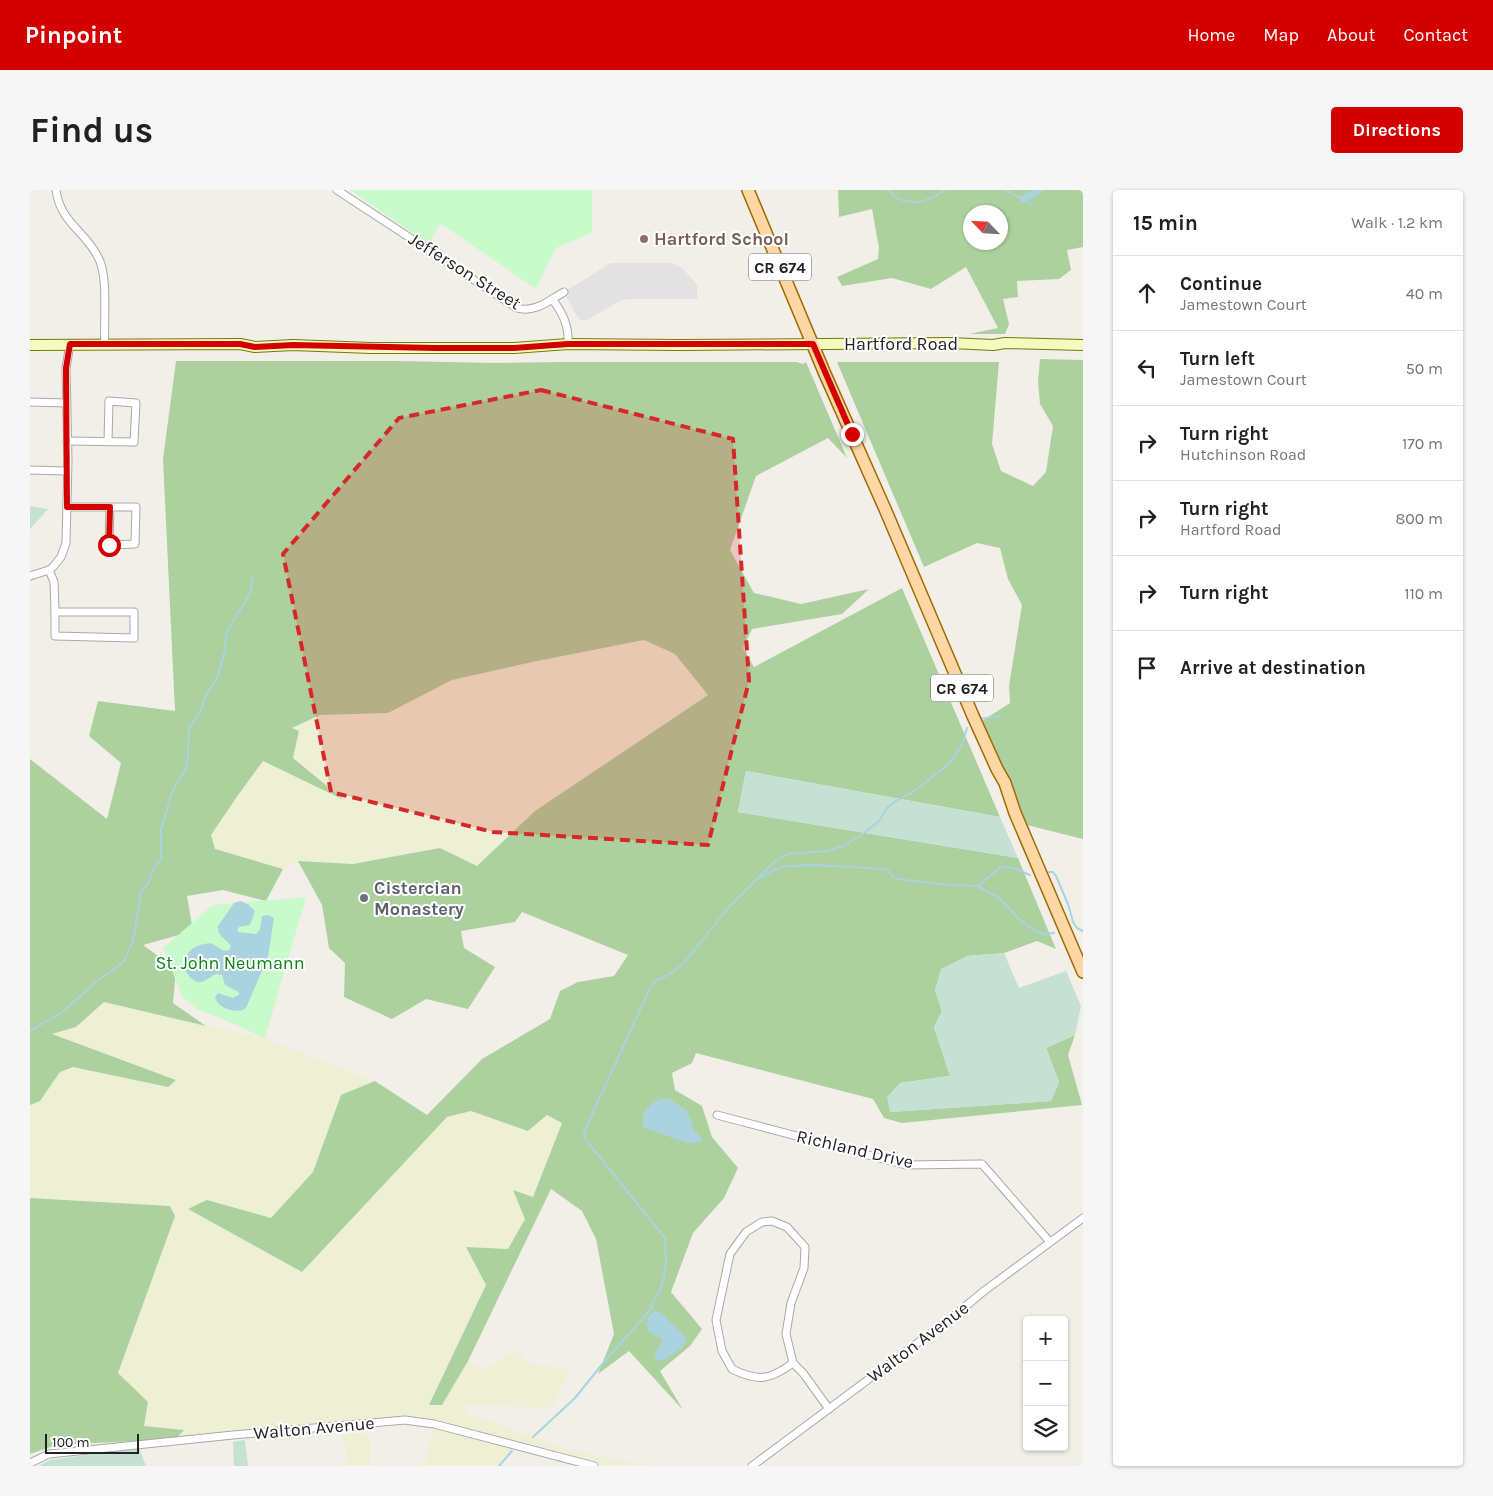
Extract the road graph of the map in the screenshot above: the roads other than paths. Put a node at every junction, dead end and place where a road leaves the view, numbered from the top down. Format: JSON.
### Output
{"nodes":[{"id":1,"x":56,"y":190,"type":"edge"},
{"id":2,"x":337,"y":190,"type":"edge"},
{"id":3,"x":748,"y":190,"type":"edge"},
{"id":4,"x":564,"y":292,"type":"dead end"},
{"id":5,"x":552,"y":299,"type":"junction"},
{"id":6,"x":70,"y":344,"type":"junction"},
{"id":7,"x":568,"y":344,"type":"junction"},
{"id":8,"x":813,"y":344,"type":"junction"},
{"id":9,"x":30,"y":345,"type":"edge"},
{"id":10,"x":105,"y":345,"type":"junction"},
{"id":11,"x":1083,"y":345,"type":"edge"},
{"id":12,"x":30,"y":402,"type":"edge"},
{"id":13,"x":67,"y":403,"type":"junction"},
{"id":14,"x":67,"y":441,"type":"junction"},
{"id":15,"x":108,"y":442,"type":"junction"},
{"id":16,"x":30,"y":470,"type":"edge"},
{"id":17,"x":68,"y":471,"type":"junction"},
{"id":18,"x":67,"y":507,"type":"junction"},
{"id":19,"x":110,"y":507,"type":"junction"},
{"id":20,"x":49,"y":570,"type":"junction"},
{"id":21,"x":30,"y":576,"type":"edge"},
{"id":22,"x":55,"y":612,"type":"junction"},
{"id":23,"x":1083,"y":972,"type":"edge"},
{"id":24,"x":717,"y":1115,"type":"dead end"},
{"id":25,"x":1083,"y":1218,"type":"edge"},
{"id":26,"x":1050,"y":1242,"type":"junction"},
{"id":27,"x":793,"y":1363,"type":"junction"},
{"id":28,"x":829,"y":1409,"type":"junction"},
{"id":29,"x":30,"y":1462,"type":"edge"},
{"id":30,"x":590,"y":1465,"type":"edge"},
{"id":31,"x":752,"y":1466,"type":"edge"}],
"edges":[{"from":1,"to":10,"type":"street"},
{"from":2,"to":5,"type":"street","name":"Jefferson Street"},
{"from":3,"to":8,"type":"main road","number":"CR 674"},
{"from":4,"to":5,"type":"street","name":"Jefferson Street"},
{"from":5,"to":7,"type":"street"},
{"from":6,"to":9,"type":"street","name":"Hartford Road"},
{"from":6,"to":10,"type":"street","name":"Hartford Road"},
{"from":6,"to":13,"type":"street"},
{"from":7,"to":8,"type":"street","name":"Hartford Road"},
{"from":7,"to":10,"type":"street","name":"Hartford Road"},
{"from":8,"to":11,"type":"street","name":"Hartford Road"},
{"from":8,"to":23,"type":"main road","number":"CR 674"},
{"from":12,"to":13,"type":"street"},
{"from":13,"to":14,"type":"street"},
{"from":14,"to":15,"type":"street"},
{"from":14,"to":17,"type":"street"},
{"from":15,"to":15,"type":"street"},
{"from":16,"to":17,"type":"street"},
{"from":17,"to":18,"type":"street"},
{"from":18,"to":19,"type":"street"},
{"from":18,"to":20,"type":"street"},
{"from":19,"to":19,"type":"street"},
{"from":20,"to":21,"type":"street"},
{"from":20,"to":22,"type":"street"},
{"from":22,"to":22,"type":"street"},
{"from":24,"to":26,"type":"street","name":"Richland Drive"},
{"from":25,"to":26,"type":"street","name":"Walton Avenue"},
{"from":26,"to":28,"type":"street","name":"Walton Avenue"},
{"from":27,"to":27,"type":"street"},
{"from":27,"to":28,"type":"street"},
{"from":28,"to":31,"type":"street","name":"Walton Avenue"},
{"from":29,"to":30,"type":"street","name":"Walton Avenue"}]}
